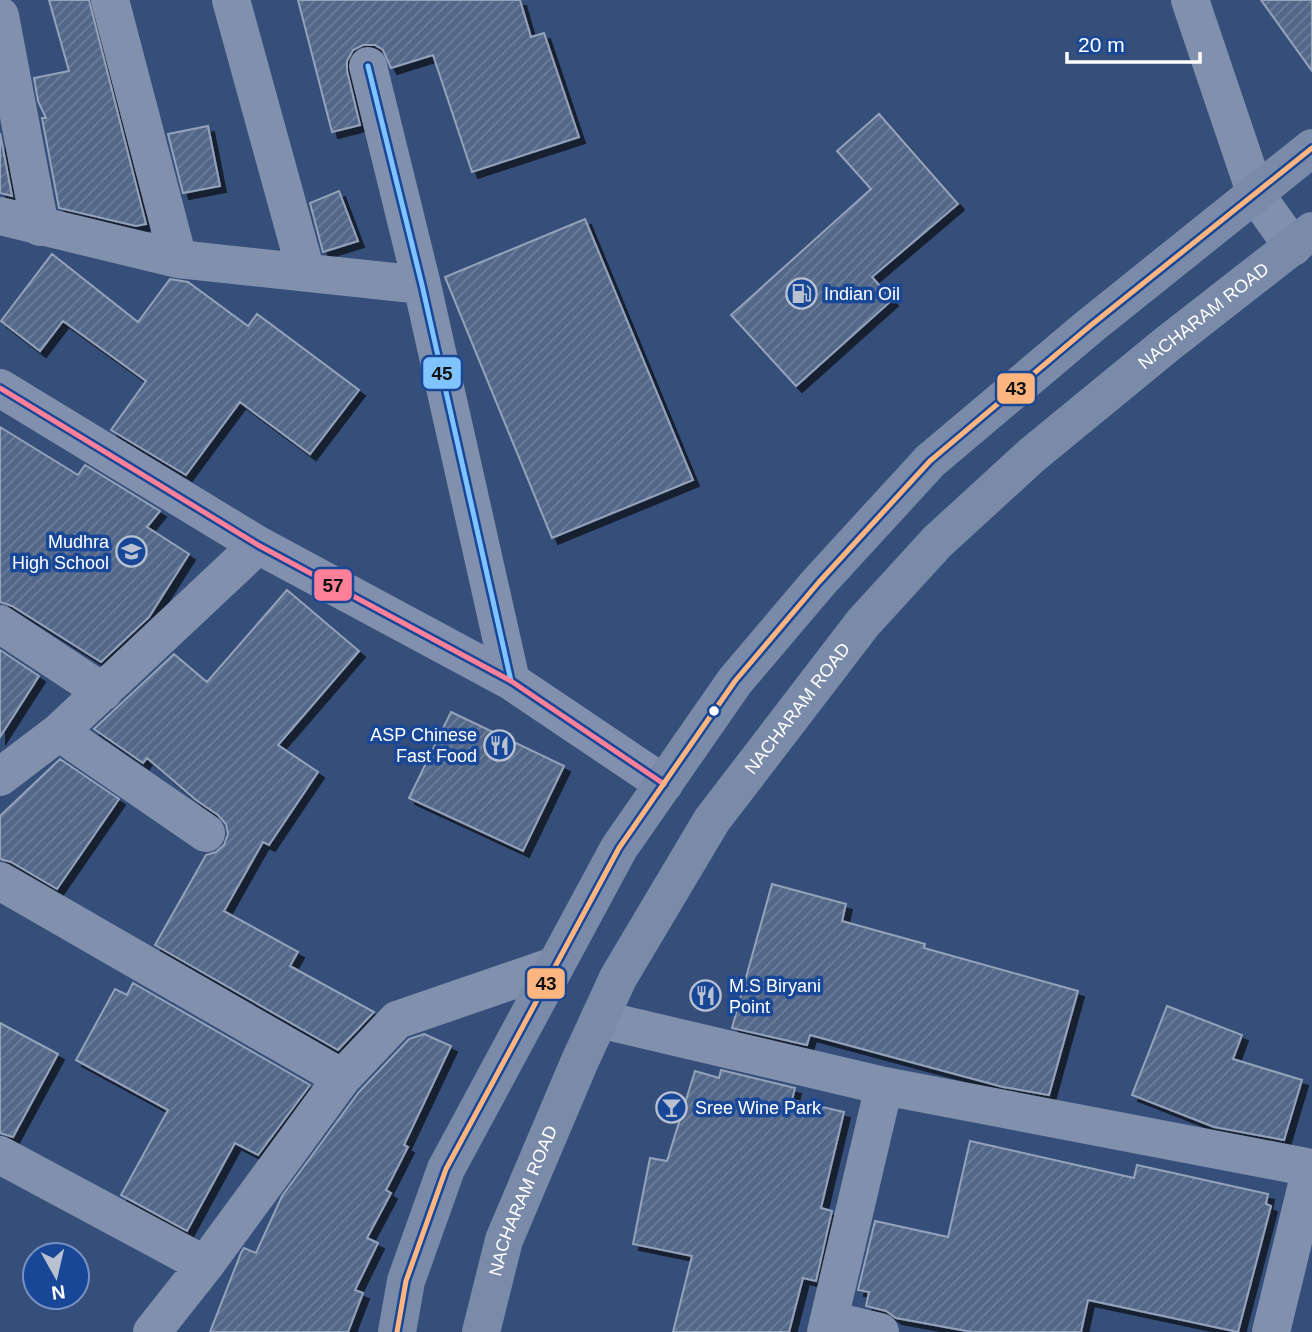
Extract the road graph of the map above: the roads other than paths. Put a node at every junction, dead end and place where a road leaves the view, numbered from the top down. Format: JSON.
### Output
{"nodes":[{"id":1,"x":110,"y":0,"type":"edge"},
{"id":2,"x":231,"y":0,"type":"edge"},
{"id":3,"x":1190,"y":0,"type":"edge"},
{"id":4,"x":0,"y":16,"type":"edge"},
{"id":5,"x":368,"y":66,"type":"dead end"},
{"id":6,"x":1312,"y":148,"type":"edge"},
{"id":7,"x":1256,"y":195,"type":"junction"},
{"id":8,"x":0,"y":216,"type":"edge"},
{"id":9,"x":40,"y":226,"type":"junction"},
{"id":10,"x":1302,"y":239,"type":"edge"},
{"id":11,"x":178,"y":259,"type":"junction"},
{"id":12,"x":306,"y":272,"type":"junction"},
{"id":13,"x":422,"y":285,"type":"junction"},
{"id":14,"x":0,"y":388,"type":"edge"},
{"id":15,"x":258,"y":545,"type":"junction"},
{"id":16,"x":0,"y":624,"type":"edge"},
{"id":17,"x":511,"y":681,"type":"junction"},
{"id":18,"x":103,"y":692,"type":"junction"},
{"id":19,"x":59,"y":732,"type":"junction"},
{"id":20,"x":0,"y":777,"type":"edge"},
{"id":21,"x":664,"y":784,"type":"junction"},
{"id":22,"x":206,"y":833,"type":"dead end"},
{"id":23,"x":0,"y":881,"type":"edge"},
{"id":24,"x":554,"y":966,"type":"junction"},
{"id":25,"x":599,"y":1019,"type":"junction"},
{"id":26,"x":342,"y":1079,"type":"junction"},
{"id":27,"x":884,"y":1086,"type":"junction"},
{"id":28,"x":0,"y":1155,"type":"edge"},
{"id":29,"x":1312,"y":1168,"type":"edge"},
{"id":30,"x":205,"y":1265,"type":"junction"},
{"id":31,"x":828,"y":1326,"type":"edge"},
{"id":32,"x":152,"y":1332,"type":"edge"},
{"id":33,"x":397,"y":1332,"type":"edge"},
{"id":34,"x":481,"y":1332,"type":"edge"},
{"id":35,"x":880,"y":1332,"type":"edge"},
{"id":36,"x":1271,"y":1332,"type":"edge"}],
"edges":[{"from":1,"to":11,"type":"street"},
{"from":2,"to":12,"type":"street"},
{"from":3,"to":7,"type":"street"},
{"from":4,"to":9,"type":"street"},
{"from":5,"to":13,"type":"street"},
{"from":6,"to":7,"type":"main road"},
{"from":7,"to":10,"type":"street"},
{"from":7,"to":21,"type":"main road"},
{"from":8,"to":9,"type":"street"},
{"from":9,"to":11,"type":"street"},
{"from":10,"to":25,"type":"main road","name":"NACHARAM ROAD"},
{"from":11,"to":12,"type":"street"},
{"from":12,"to":13,"type":"street"},
{"from":13,"to":17,"type":"street"},
{"from":14,"to":15,"type":"street"},
{"from":15,"to":17,"type":"street"},
{"from":15,"to":18,"type":"street"},
{"from":16,"to":18,"type":"street"},
{"from":17,"to":21,"type":"street"},
{"from":18,"to":19,"type":"street"},
{"from":19,"to":20,"type":"street"},
{"from":19,"to":22,"type":"street"},
{"from":21,"to":24,"type":"main road"},
{"from":23,"to":26,"type":"street"},
{"from":24,"to":26,"type":"street"},
{"from":24,"to":33,"type":"main road"},
{"from":25,"to":27,"type":"street"},
{"from":25,"to":34,"type":"main road","name":"NACHARAM ROAD"},
{"from":26,"to":30,"type":"street"},
{"from":27,"to":29,"type":"street"},
{"from":27,"to":31,"type":"street"},
{"from":28,"to":30,"type":"street"},
{"from":29,"to":36,"type":"street"},
{"from":30,"to":32,"type":"street"},
{"from":31,"to":35,"type":"street"}]}
